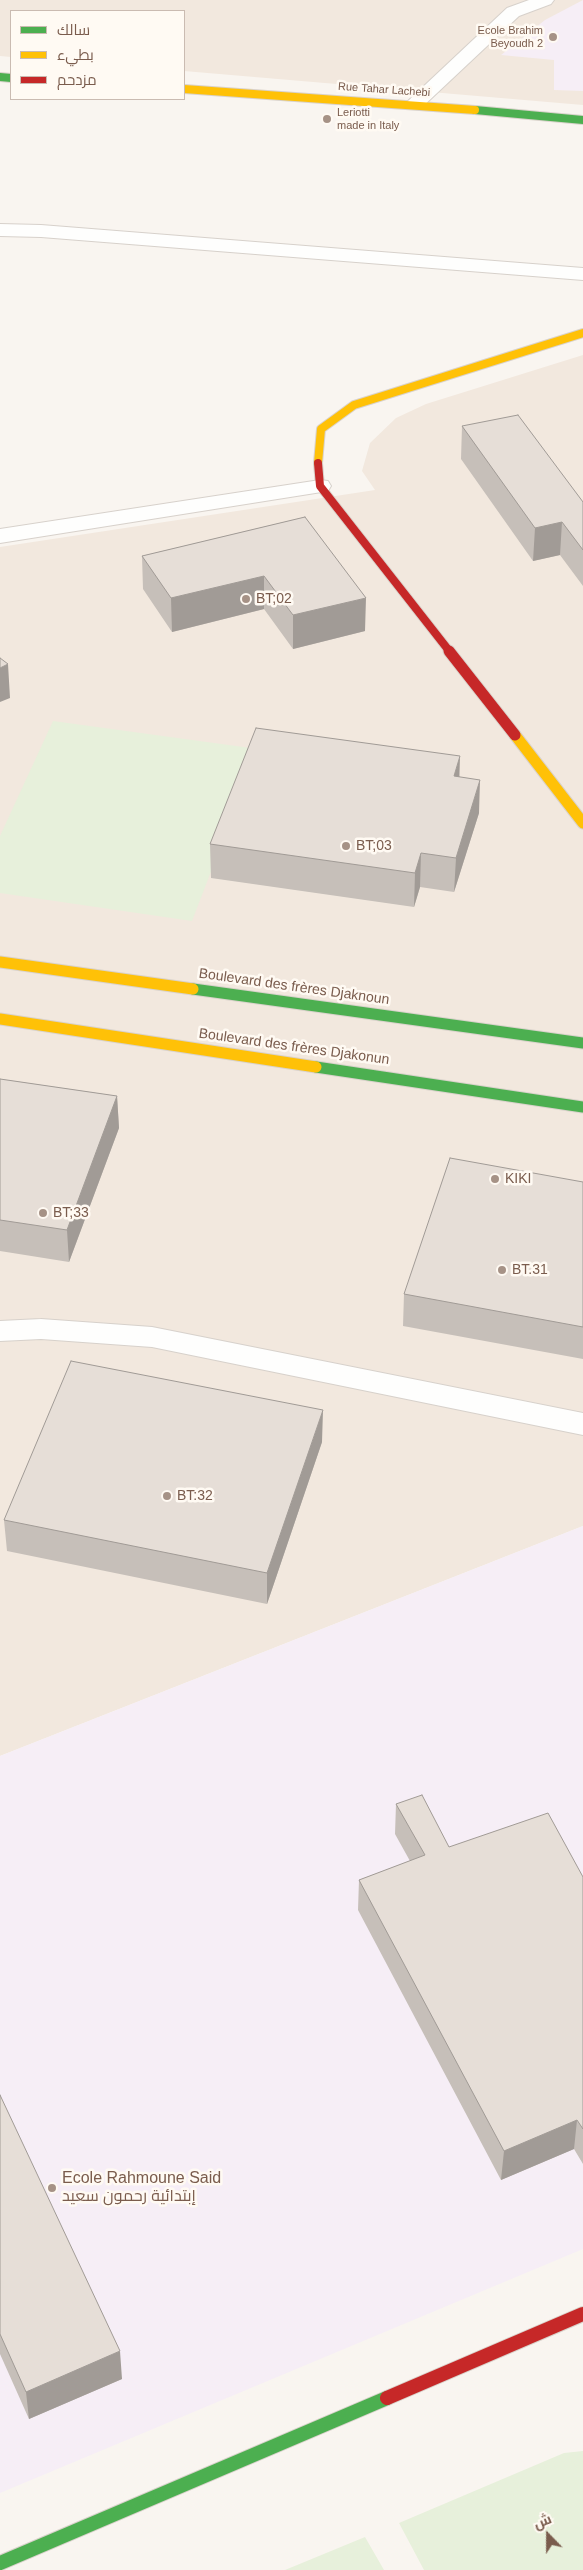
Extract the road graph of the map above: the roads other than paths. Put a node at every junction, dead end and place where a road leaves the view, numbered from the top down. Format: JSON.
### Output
{"nodes":[{"id":1,"x":546,"y":0,"type":"edge"},
{"id":2,"x":508,"y":6,"type":"edge"},
{"id":3,"x":185,"y":89,"type":"edge"},
{"id":4,"x":414,"y":104,"type":"junction"},
{"id":5,"x":583,"y":120,"type":"edge"},
{"id":6,"x":0,"y":230,"type":"edge"},
{"id":7,"x":583,"y":274,"type":"edge"},
{"id":8,"x":583,"y":333,"type":"edge"},
{"id":9,"x":320,"y":486,"type":"junction"},
{"id":10,"x":0,"y":536,"type":"edge"},
{"id":11,"x":583,"y":823,"type":"edge"},
{"id":12,"x":0,"y":962,"type":"edge"},
{"id":13,"x":0,"y":1019,"type":"edge"},
{"id":14,"x":583,"y":1043,"type":"edge"},
{"id":15,"x":583,"y":1107,"type":"edge"},
{"id":16,"x":0,"y":1331,"type":"edge"},
{"id":17,"x":583,"y":1424,"type":"edge"},
{"id":18,"x":583,"y":2314,"type":"edge"},
{"id":19,"x":0,"y":2563,"type":"edge"}],
"edges":[{"from":1,"to":2,"type":"street"},
{"from":2,"to":4,"type":"street"},
{"from":3,"to":4,"type":"street","name":"Rue Tahar Lachebi"},
{"from":4,"to":5,"type":"street","name":"Rue Tahar Lachebi"},
{"from":6,"to":7,"type":"street"},
{"from":8,"to":9,"type":"street"},
{"from":9,"to":10,"type":"street"},
{"from":9,"to":11,"type":"street"},
{"from":12,"to":14,"type":"street","name":"Boulevard des frères Djaknoun"},
{"from":13,"to":15,"type":"street","name":"Boulevard des frères Djakonun"},
{"from":16,"to":17,"type":"street"},
{"from":18,"to":19,"type":"street"}]}
